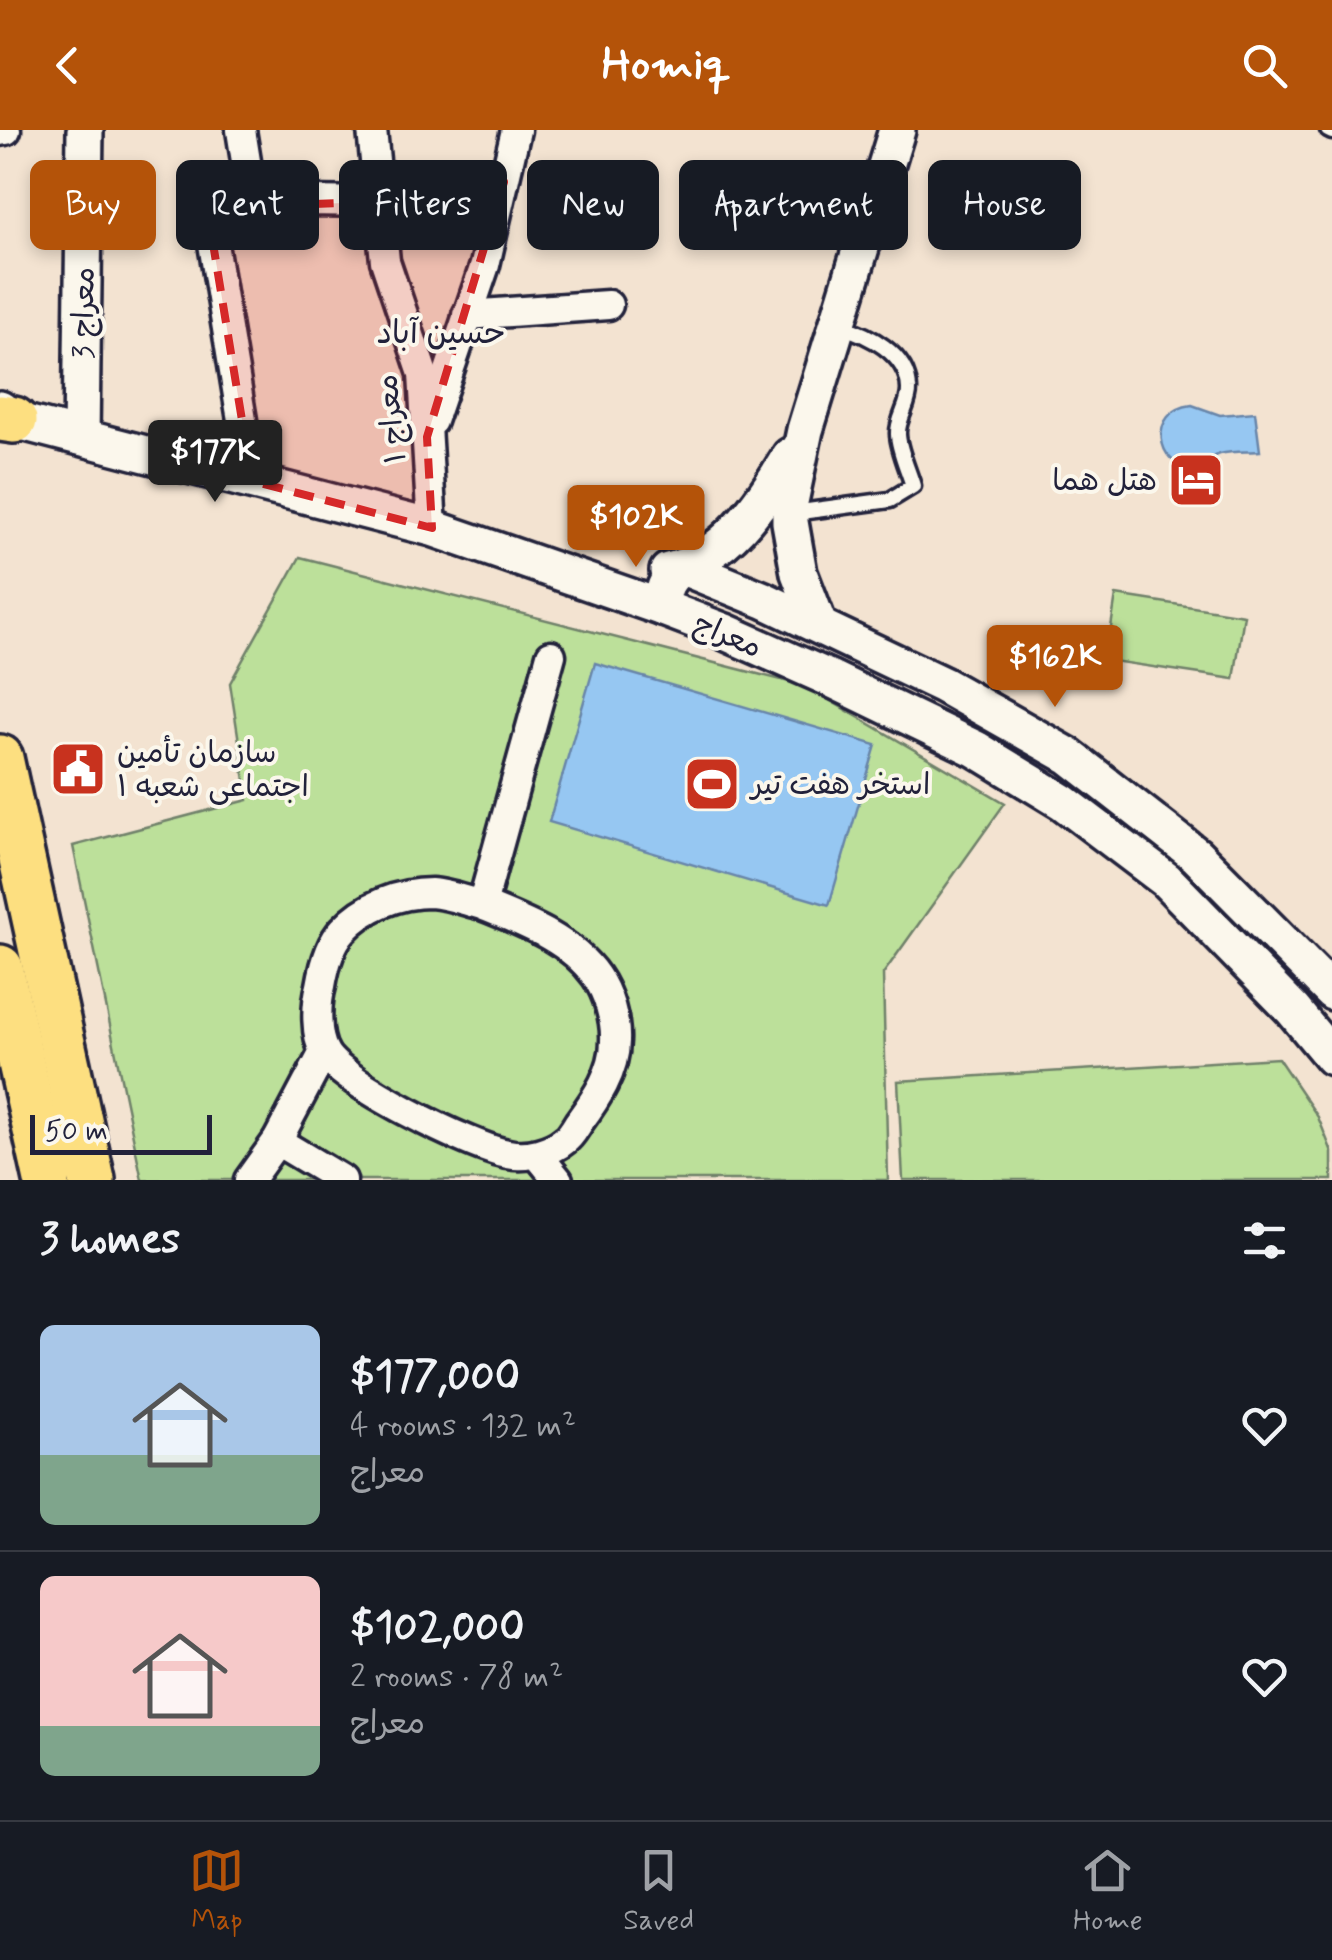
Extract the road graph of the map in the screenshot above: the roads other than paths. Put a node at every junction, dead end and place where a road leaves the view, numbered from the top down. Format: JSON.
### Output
{"nodes":[{"id":1,"x":85,"y":130,"type":"edge"},
{"id":2,"x":241,"y":130,"type":"edge"},
{"id":3,"x":372,"y":130,"type":"edge"},
{"id":4,"x":516,"y":130,"type":"edge"},
{"id":5,"x":897,"y":130,"type":"edge"},
{"id":6,"x":246,"y":160,"type":"edge"},
{"id":7,"x":375,"y":160,"type":"edge"},
{"id":8,"x":507,"y":169,"type":"edge"},
{"id":9,"x":214,"y":250,"type":"edge"},
{"id":10,"x":384,"y":250,"type":"edge"},
{"id":11,"x":488,"y":250,"type":"edge"},
{"id":12,"x":608,"y":305,"type":"dead end"},
{"id":13,"x":467,"y":314,"type":"junction"},
{"id":14,"x":837,"y":325,"type":"junction"},
{"id":15,"x":3,"y":418,"type":"edge"},
{"id":16,"x":806,"y":430,"type":"junction"},
{"id":17,"x":82,"y":436,"type":"junction"},
{"id":18,"x":427,"y":437,"type":"junction"},
{"id":19,"x":252,"y":481,"type":"junction"},
{"id":20,"x":790,"y":513,"type":"junction"},
{"id":21,"x":432,"y":528,"type":"junction"},
{"id":22,"x":682,"y":568,"type":"junction"},
{"id":23,"x":598,"y":587,"type":"junction"},
{"id":24,"x":663,"y":608,"type":"junction"},
{"id":25,"x":833,"y":632,"type":"junction"},
{"id":26,"x":552,"y":655,"type":"dead end"},
{"id":27,"x":829,"y":678,"type":"junction"},
{"id":28,"x":0,"y":758,"type":"edge"},
{"id":29,"x":482,"y":905,"type":"junction"},
{"id":30,"x":0,"y":968,"type":"edge"},
{"id":31,"x":1332,"y":992,"type":"edge"},
{"id":32,"x":324,"y":1052,"type":"junction"},
{"id":33,"x":1332,"y":1057,"type":"edge"},
{"id":34,"x":11,"y":1061,"type":"edge"},
{"id":35,"x":277,"y":1141,"type":"junction"},
{"id":36,"x":537,"y":1154,"type":"junction"},
{"id":37,"x":48,"y":1180,"type":"edge"},
{"id":38,"x":92,"y":1180,"type":"edge"},
{"id":39,"x":249,"y":1180,"type":"edge"},
{"id":40,"x":342,"y":1180,"type":"edge"},
{"id":41,"x":558,"y":1180,"type":"edge"}],
"edges":[{"from":1,"to":17,"type":"street","name":"معراج 3"},
{"from":2,"to":6,"type":"street"},
{"from":3,"to":7,"type":"street","name":"معراج ۱"},
{"from":4,"to":8,"type":"street"},
{"from":5,"to":14,"type":"street"},
{"from":9,"to":19,"type":"street"},
{"from":10,"to":18,"type":"street","name":"معراج ۱"},
{"from":11,"to":13,"type":"street"},
{"from":12,"to":13,"type":"street"},
{"from":13,"to":18,"type":"street"},
{"from":14,"to":16,"type":"street"},
{"from":14,"to":20,"type":"lane"},
{"from":15,"to":17,"type":"street","name":"معراج"},
{"from":16,"to":20,"type":"street"},
{"from":16,"to":22,"type":"street"},
{"from":17,"to":19,"type":"street","name":"معراج"},
{"from":18,"to":21,"type":"street","name":"معراج ۱"},
{"from":19,"to":21,"type":"street","name":"معراج"},
{"from":20,"to":25,"type":"street"},
{"from":21,"to":23,"type":"street","name":"معراج"},
{"from":22,"to":23,"type":"street"},
{"from":22,"to":24,"type":"street"},
{"from":22,"to":25,"type":"street","name":"معراج"},
{"from":23,"to":24,"type":"street","name":"معراج"},
{"from":24,"to":27,"type":"street","name":"معراج"},
{"from":25,"to":27,"type":"street"},
{"from":25,"to":31,"type":"street","name":"معراج"},
{"from":26,"to":29,"type":"street"},
{"from":27,"to":33,"type":"street","name":"معراج"},
{"from":28,"to":38,"type":"main road"},
{"from":29,"to":32,"type":"street"},
{"from":29,"to":36,"type":"street"},
{"from":30,"to":34,"type":"main road"},
{"from":32,"to":35,"type":"street"},
{"from":32,"to":36,"type":"street"},
{"from":34,"to":37,"type":"main road"},
{"from":35,"to":39,"type":"street"},
{"from":35,"to":40,"type":"street"},
{"from":36,"to":41,"type":"street"}]}
